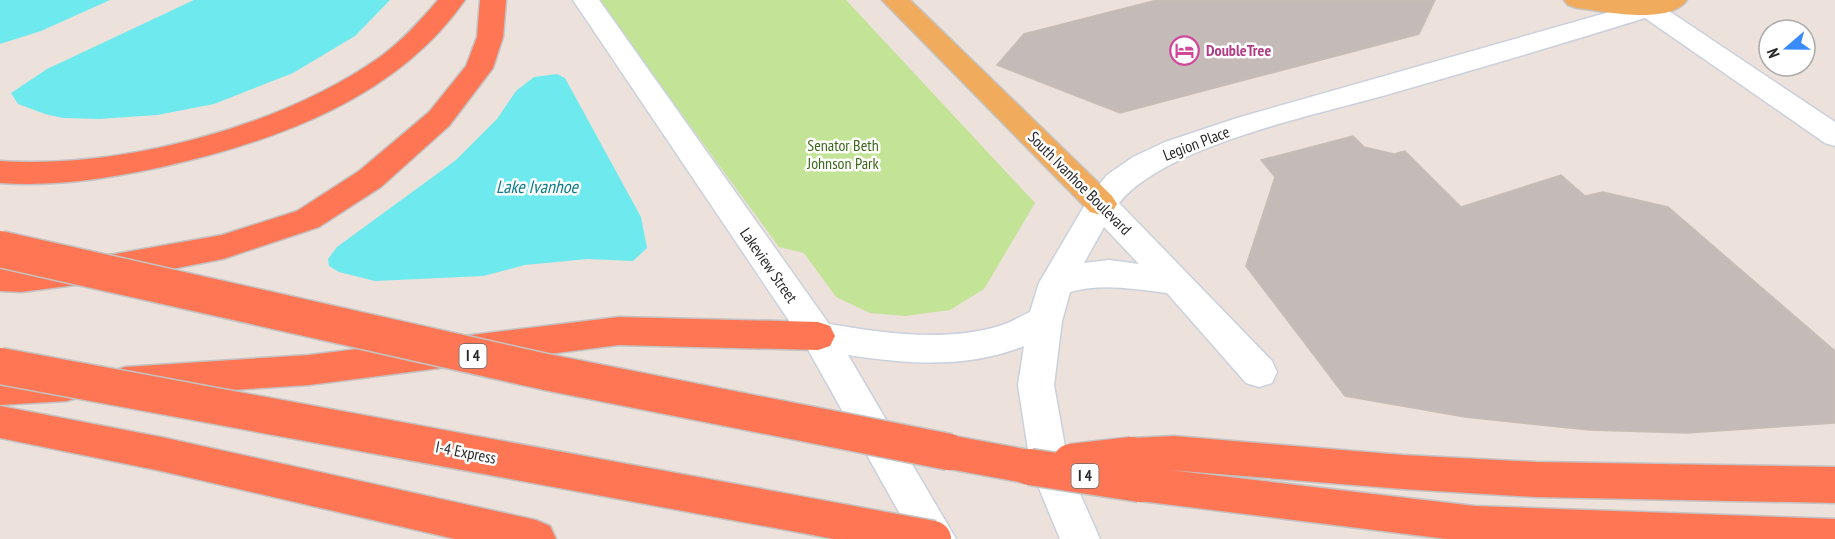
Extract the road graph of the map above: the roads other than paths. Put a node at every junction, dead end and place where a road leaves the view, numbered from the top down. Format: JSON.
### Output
{"nodes":[{"id":1,"x":453,"y":0,"type":"edge"},
{"id":2,"x":493,"y":0,"type":"edge"},
{"id":3,"x":586,"y":0,"type":"edge"},
{"id":4,"x":895,"y":0,"type":"edge"},
{"id":5,"x":1576,"y":0,"type":"edge"},
{"id":6,"x":1661,"y":4,"type":"edge"},
{"id":7,"x":1835,"y":136,"type":"edge"},
{"id":8,"x":0,"y":172,"type":"edge"},
{"id":9,"x":1101,"y":204,"type":"junction"},
{"id":10,"x":0,"y":249,"type":"edge"},
{"id":11,"x":0,"y":278,"type":"edge"},
{"id":12,"x":1176,"y":281,"type":"junction"},
{"id":13,"x":1056,"y":283,"type":"junction"},
{"id":14,"x":1045,"y":321,"type":"junction"},
{"id":15,"x":818,"y":336,"type":"junction"},
{"id":16,"x":0,"y":366,"type":"edge"},
{"id":17,"x":1259,"y":372,"type":"dead end"},
{"id":18,"x":0,"y":390,"type":"edge"},
{"id":19,"x":0,"y":422,"type":"edge"},
{"id":20,"x":1136,"y":470,"type":"junction"},
{"id":21,"x":1835,"y":486,"type":"edge"},
{"id":22,"x":1835,"y":538,"type":"edge"},
{"id":23,"x":536,"y":539,"type":"edge"},
{"id":24,"x":934,"y":539,"type":"edge"},
{"id":25,"x":1080,"y":539,"type":"edge"}],
"edges":[{"from":1,"to":8,"type":"highway"},
{"from":2,"to":11,"type":"highway"},
{"from":3,"to":15,"type":"street","name":"Lakeview Street"},
{"from":4,"to":9,"type":"main road","name":"South Ivanhoe Boulevard"},
{"from":5,"to":6,"type":"main road"},
{"from":6,"to":7,"type":"street"},
{"from":6,"to":9,"type":"street","name":"Legion Place"},
{"from":9,"to":12,"type":"street","name":"South Ivanhoe Boulevard"},
{"from":9,"to":13,"type":"street","name":"Legion Place"},
{"from":10,"to":20,"type":"highway","number":"I 4","bridge":true},
{"from":12,"to":13,"type":"street"},
{"from":12,"to":17,"type":"street","name":"South Ivanhoe Boulevard"},
{"from":13,"to":14,"type":"street","name":"Legion Place"},
{"from":14,"to":15,"type":"street"},
{"from":14,"to":25,"type":"street","name":"Legion Place"},
{"from":15,"to":18,"type":"highway"},
{"from":15,"to":24,"type":"street","name":"Lakeview Street"},
{"from":16,"to":24,"type":"highway","name":"I-4 Express","bridge":true},
{"from":19,"to":23,"type":"highway"},
{"from":20,"to":21,"type":"highway"},
{"from":20,"to":22,"type":"highway","number":"I 4"}]}
